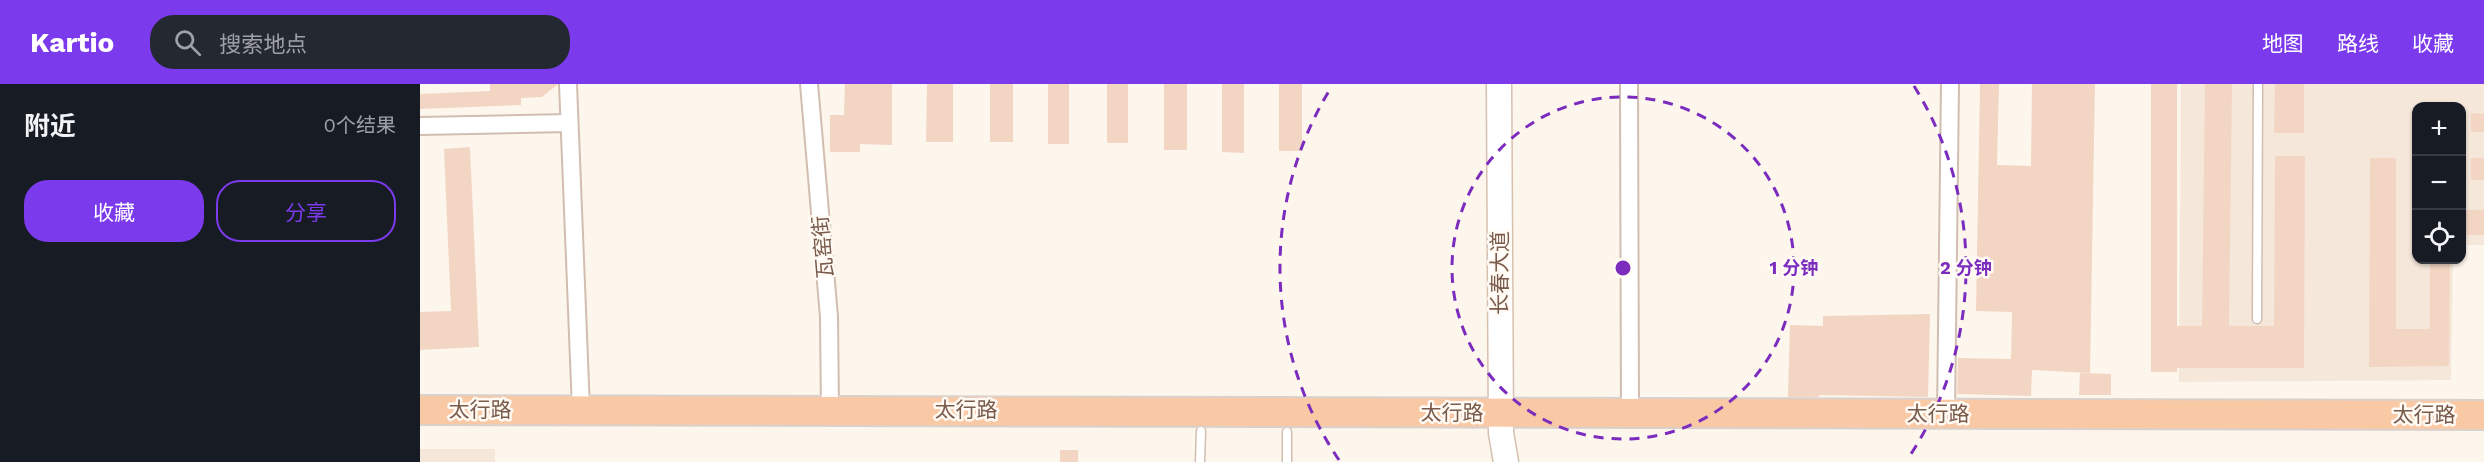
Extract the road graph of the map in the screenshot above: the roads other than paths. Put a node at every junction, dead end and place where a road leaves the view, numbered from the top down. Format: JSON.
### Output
{"nodes":[{"id":1,"x":568,"y":84,"type":"edge"},
{"id":2,"x":809,"y":84,"type":"edge"},
{"id":3,"x":1499,"y":84,"type":"edge"},
{"id":4,"x":1629,"y":84,"type":"edge"},
{"id":5,"x":1950,"y":84,"type":"edge"},
{"id":6,"x":2258,"y":84,"type":"edge"},
{"id":7,"x":569,"y":123,"type":"junction"},
{"id":8,"x":420,"y":126,"type":"edge"},
{"id":9,"x":2257,"y":319,"type":"dead end"},
{"id":10,"x":420,"y":410,"type":"edge"},
{"id":11,"x":581,"y":410,"type":"junction"},
{"id":12,"x":830,"y":410,"type":"junction"},
{"id":13,"x":1630,"y":413,"type":"junction"},
{"id":14,"x":1946,"y":414,"type":"junction"},
{"id":15,"x":2484,"y":415,"type":"edge"},
{"id":16,"x":1501,"y":423,"type":"junction"},
{"id":17,"x":420,"y":430,"type":"edge"},
{"id":18,"x":1201,"y":431,"type":"junction"},
{"id":19,"x":1287,"y":432,"type":"junction"},
{"id":20,"x":2484,"y":435,"type":"edge"},
{"id":21,"x":1200,"y":462,"type":"edge"},
{"id":22,"x":1287,"y":462,"type":"edge"},
{"id":23,"x":1501,"y":462,"type":"edge"},
{"id":24,"x":1506,"y":462,"type":"edge"}],
"edges":[{"from":1,"to":7,"type":"street"},
{"from":2,"to":12,"type":"street","name":"瓦窑街"},
{"from":3,"to":16,"type":"main road","name":"长春大道"},
{"from":4,"to":13,"type":"street"},
{"from":5,"to":14,"type":"street"},
{"from":6,"to":9,"type":"lane"},
{"from":7,"to":8,"type":"street"},
{"from":7,"to":11,"type":"street"},
{"from":10,"to":11,"type":"highway","name":"太行路"},
{"from":11,"to":12,"type":"highway","name":"太行路"},
{"from":12,"to":16,"type":"highway","name":"太行路"},
{"from":13,"to":14,"type":"highway","name":"太行路"},
{"from":13,"to":16,"type":"highway","name":"太行路"},
{"from":14,"to":15,"type":"highway","name":"太行路"},
{"from":16,"to":19,"type":"highway","name":"太行路"},
{"from":16,"to":20,"type":"highway","name":"太行路"},
{"from":16,"to":23,"type":"main road"},
{"from":16,"to":24,"type":"main road","name":"长春大道"},
{"from":17,"to":18,"type":"highway","name":"太行路"},
{"from":18,"to":19,"type":"highway","name":"太行路"},
{"from":18,"to":21,"type":"lane"},
{"from":19,"to":22,"type":"lane"}]}
